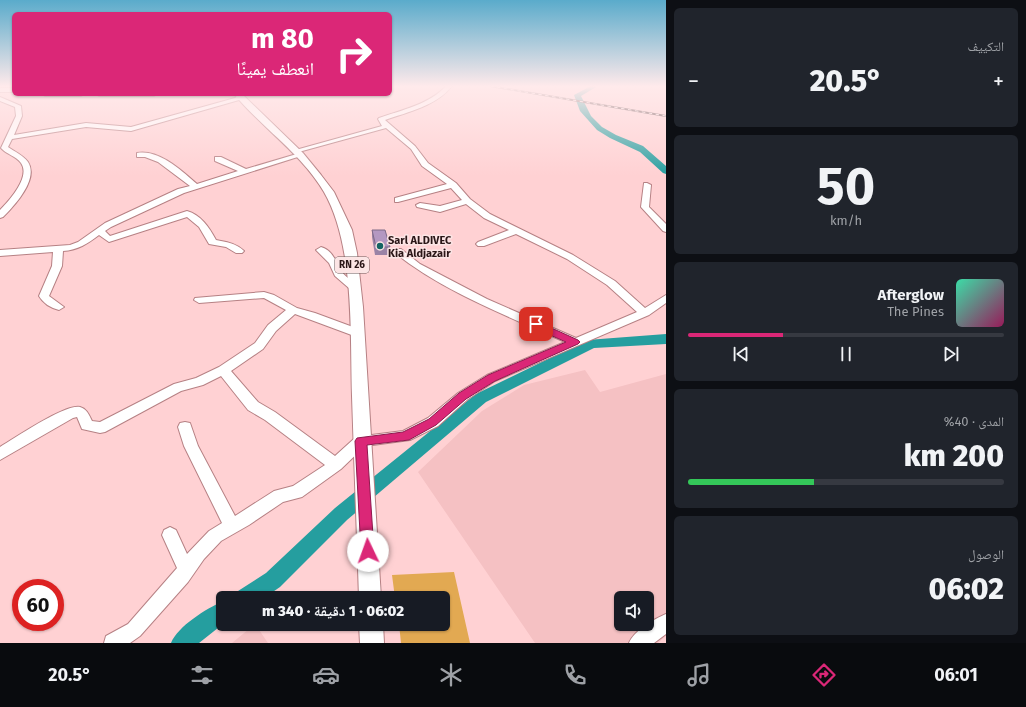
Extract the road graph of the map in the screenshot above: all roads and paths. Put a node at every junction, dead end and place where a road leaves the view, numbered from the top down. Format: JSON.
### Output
{"nodes":[{"id":1,"x":19,"y":116,"type":"edge"},
{"id":2,"x":177,"y":116,"type":"edge"},
{"id":3,"x":260,"y":116,"type":"edge"},
{"id":4,"x":389,"y":116,"type":"edge"},
{"id":5,"x":386,"y":125,"type":"junction"},
{"id":6,"x":10,"y":137,"type":"junction"},
{"id":7,"x":298,"y":153,"type":"junction"},
{"id":8,"x":140,"y":155,"type":"dead end"},
{"id":9,"x":218,"y":159,"type":"dead end"},
{"id":10,"x":244,"y":171,"type":"junction"},
{"id":11,"x":453,"y":185,"type":"junction"},
{"id":12,"x":647,"y":185,"type":"dead end"},
{"id":13,"x":195,"y":186,"type":"junction"},
{"id":14,"x":398,"y":200,"type":"dead end"},
{"id":15,"x":467,"y":201,"type":"junction"},
{"id":16,"x":10,"y":202,"type":"junction"},
{"id":17,"x":0,"y":203,"type":"edge"},
{"id":18,"x":420,"y":205,"type":"dead end"},
{"id":19,"x":0,"y":215,"type":"edge"},
{"id":20,"x":666,"y":229,"type":"edge"},
{"id":21,"x":99,"y":231,"type":"junction"},
{"id":22,"x":515,"y":231,"type":"junction"},
{"id":23,"x":480,"y":244,"type":"dead end"},
{"id":24,"x":58,"y":250,"type":"junction"},
{"id":25,"x":321,"y":250,"type":"dead end"},
{"id":26,"x":398,"y":250,"type":"dead end"},
{"id":27,"x":239,"y":251,"type":"dead end"},
{"id":28,"x":0,"y":254,"type":"edge"},
{"id":29,"x":354,"y":287,"type":"junction"},
{"id":30,"x":666,"y":298,"type":"edge"},
{"id":31,"x":199,"y":300,"type":"dead end"},
{"id":32,"x":59,"y":307,"type":"dead end"},
{"id":33,"x":293,"y":310,"type":"junction"},
{"id":34,"x":645,"y":313,"type":"junction"},
{"id":35,"x":357,"y":333,"type":"junction"},
{"id":36,"x":575,"y":342,"type":"junction"},
{"id":37,"x":223,"y":370,"type":"junction"},
{"id":38,"x":185,"y":427,"type":"dead end"},
{"id":39,"x":361,"y":441,"type":"junction"},
{"id":40,"x":0,"y":454,"type":"edge"},
{"id":41,"x":336,"y":465,"type":"junction"},
{"id":42,"x":231,"y":525,"type":"junction"},
{"id":43,"x":170,"y":535,"type":"dead end"},
{"id":44,"x":186,"y":569,"type":"junction"},
{"id":45,"x":370,"y":591,"type":"edge"},
{"id":46,"x":666,"y":623,"type":"edge"},
{"id":47,"x":371,"y":631,"type":"edge"},
{"id":48,"x":113,"y":643,"type":"edge"},
{"id":49,"x":372,"y":643,"type":"edge"},
{"id":50,"x":638,"y":643,"type":"edge"}],
"edges":[{"from":1,"to":6,"type":"street"},
{"from":2,"to":6,"type":"street"},
{"from":3,"to":7,"type":"main road","number":"RN 26"},
{"from":4,"to":5,"type":"street"},
{"from":5,"to":7,"type":"street"},
{"from":5,"to":11,"type":"street"},
{"from":6,"to":16,"type":"street"},
{"from":7,"to":10,"type":"street"},
{"from":7,"to":29,"type":"main road","number":"RN 26"},
{"from":8,"to":13,"type":"street"},
{"from":9,"to":10,"type":"street"},
{"from":10,"to":13,"type":"street"},
{"from":11,"to":14,"type":"street"},
{"from":11,"to":15,"type":"street"},
{"from":12,"to":20,"type":"street"},
{"from":13,"to":21,"type":"street"},
{"from":15,"to":18,"type":"street"},
{"from":15,"to":22,"type":"street"},
{"from":16,"to":17,"type":"street"},
{"from":16,"to":19,"type":"street"},
{"from":21,"to":24,"type":"street"},
{"from":21,"to":27,"type":"street"},
{"from":22,"to":23,"type":"street"},
{"from":22,"to":34,"type":"street"},
{"from":24,"to":28,"type":"street"},
{"from":24,"to":32,"type":"street"},
{"from":25,"to":29,"type":"street"},
{"from":26,"to":36,"type":"street"},
{"from":29,"to":35,"type":"main road","number":"RN 26"},
{"from":30,"to":34,"type":"street"},
{"from":31,"to":33,"type":"street"},
{"from":33,"to":35,"type":"street"},
{"from":33,"to":37,"type":"street"},
{"from":34,"to":36,"type":"street"},
{"from":35,"to":39,"type":"main road","number":"RN 26"},
{"from":36,"to":39,"type":"street"},
{"from":37,"to":40,"type":"street"},
{"from":37,"to":41,"type":"street"},
{"from":38,"to":42,"type":"street"},
{"from":39,"to":41,"type":"street"},
{"from":39,"to":45,"type":"main road","number":"RN 26"},
{"from":41,"to":42,"type":"street"},
{"from":42,"to":44,"type":"street"},
{"from":43,"to":44,"type":"street"},
{"from":44,"to":48,"type":"street"},
{"from":46,"to":50,"type":"street"},
{"from":47,"to":49,"type":"main road"}]}
